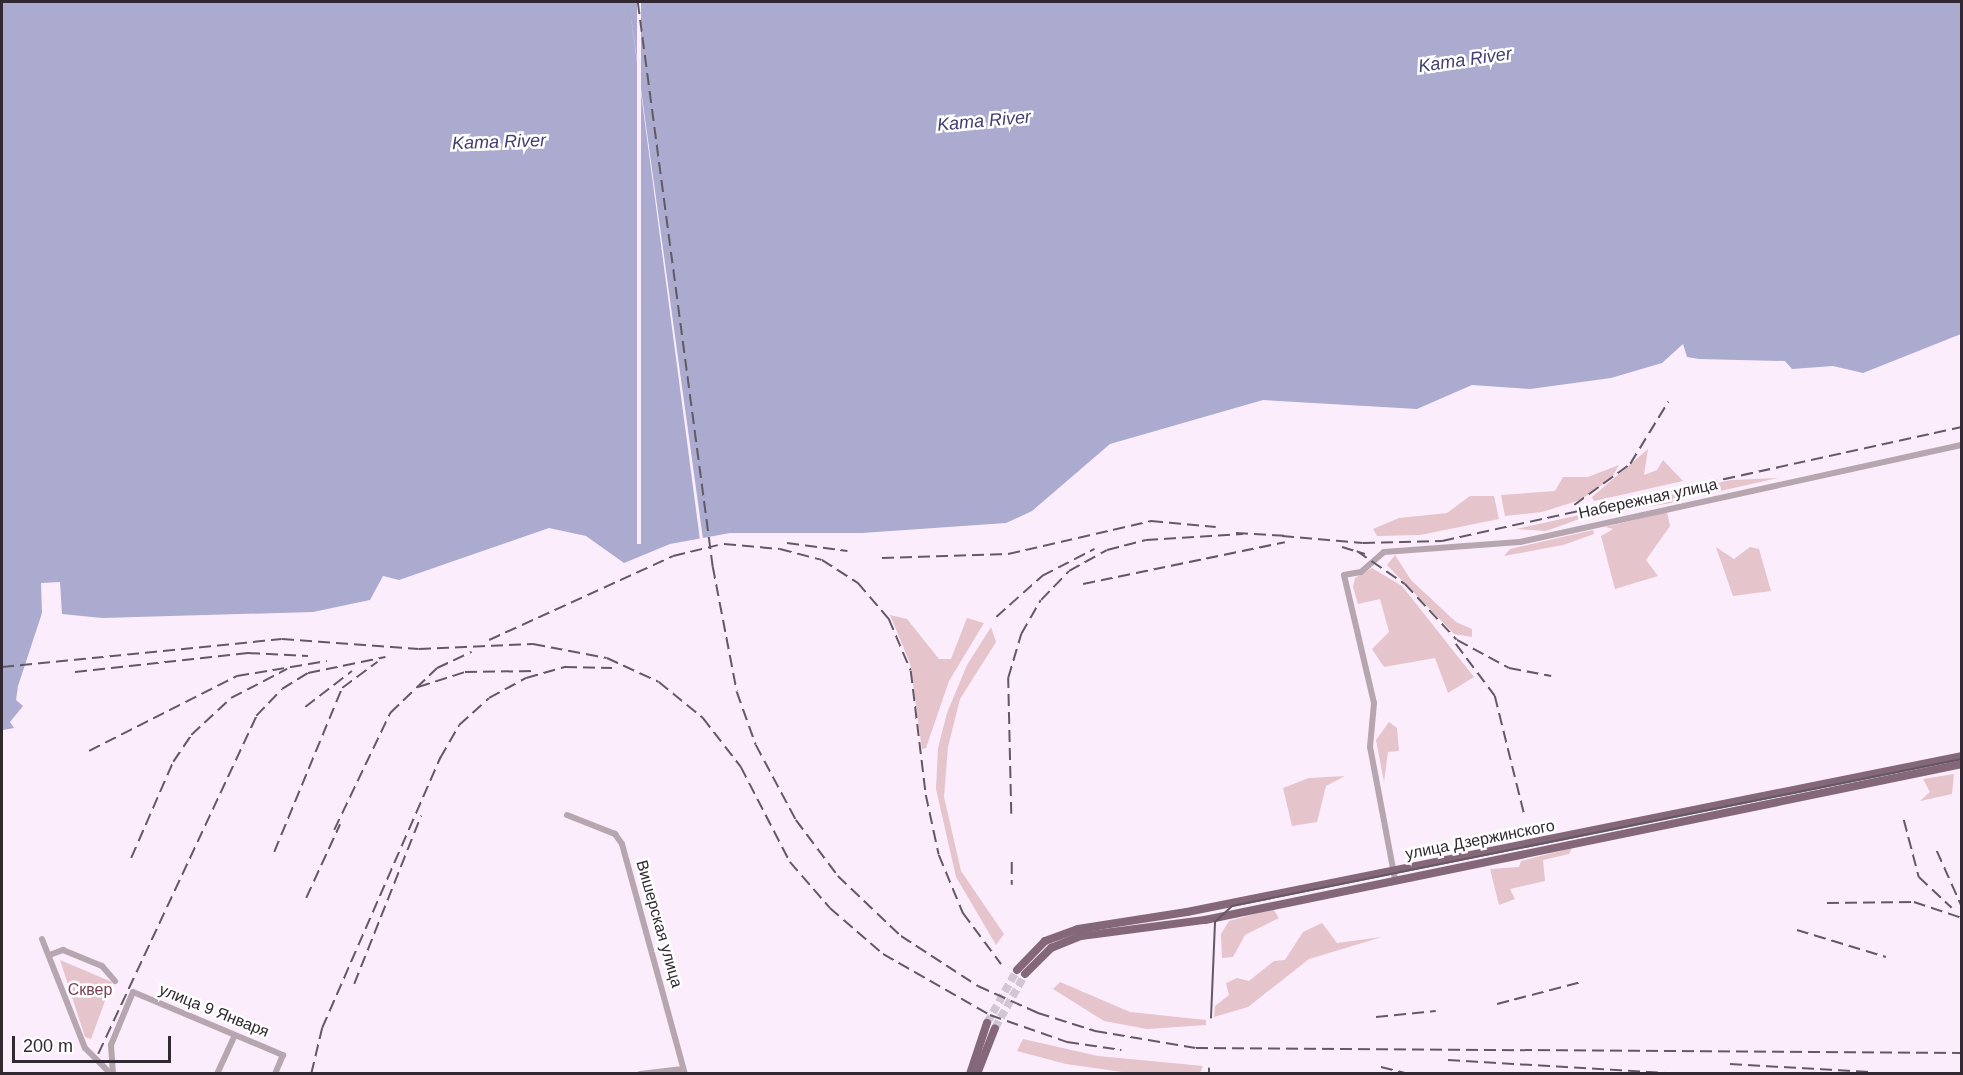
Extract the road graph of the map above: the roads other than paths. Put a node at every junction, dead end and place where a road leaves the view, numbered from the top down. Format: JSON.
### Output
{"nodes":[{"id":1,"x":1962,"y":445,"type":"edge"},
{"id":2,"x":1962,"y":756,"type":"edge"},
{"id":3,"x":1962,"y":764,"type":"edge"},
{"id":4,"x":567,"y":815,"type":"dead end"},
{"id":5,"x":1394,"y":875,"type":"junction"},
{"id":6,"x":42,"y":939,"type":"dead end"},
{"id":7,"x":52,"y":954,"type":"junction"},
{"id":8,"x":1021,"y":972,"type":"tunnel mouth"},
{"id":9,"x":115,"y":981,"type":"dead end"},
{"id":10,"x":234,"y":1037,"type":"junction"},
{"id":11,"x":684,"y":1071,"type":"edge"},
{"id":12,"x":642,"y":1073,"type":"edge"},
{"id":13,"x":112,"y":1074,"type":"edge"},
{"id":14,"x":217,"y":1074,"type":"edge"},
{"id":15,"x":275,"y":1074,"type":"edge"},
{"id":16,"x":969,"y":1074,"type":"edge"},
{"id":17,"x":977,"y":1074,"type":"edge"}],
"edges":[{"from":1,"to":5,"type":"street","name":"Набережная улица"},
{"from":2,"to":5,"type":"main road","name":"улица Дзержинского"},
{"from":3,"to":5,"type":"main road","name":"улица Дзержинского"},
{"from":4,"to":11,"type":"street","name":"Вишерская улица"},
{"from":5,"to":8,"type":"main road","name":"улица Дзержинского"},
{"from":6,"to":7,"type":"street"},
{"from":7,"to":9,"type":"street"},
{"from":7,"to":13,"type":"street"},
{"from":10,"to":13,"type":"street","name":"улица 9 Января"},
{"from":10,"to":14,"type":"street"},
{"from":10,"to":15,"type":"street","name":"улица 9 Января"},
{"from":11,"to":12,"type":"street"},
{"from":16,"to":17,"type":"main road"}]}
